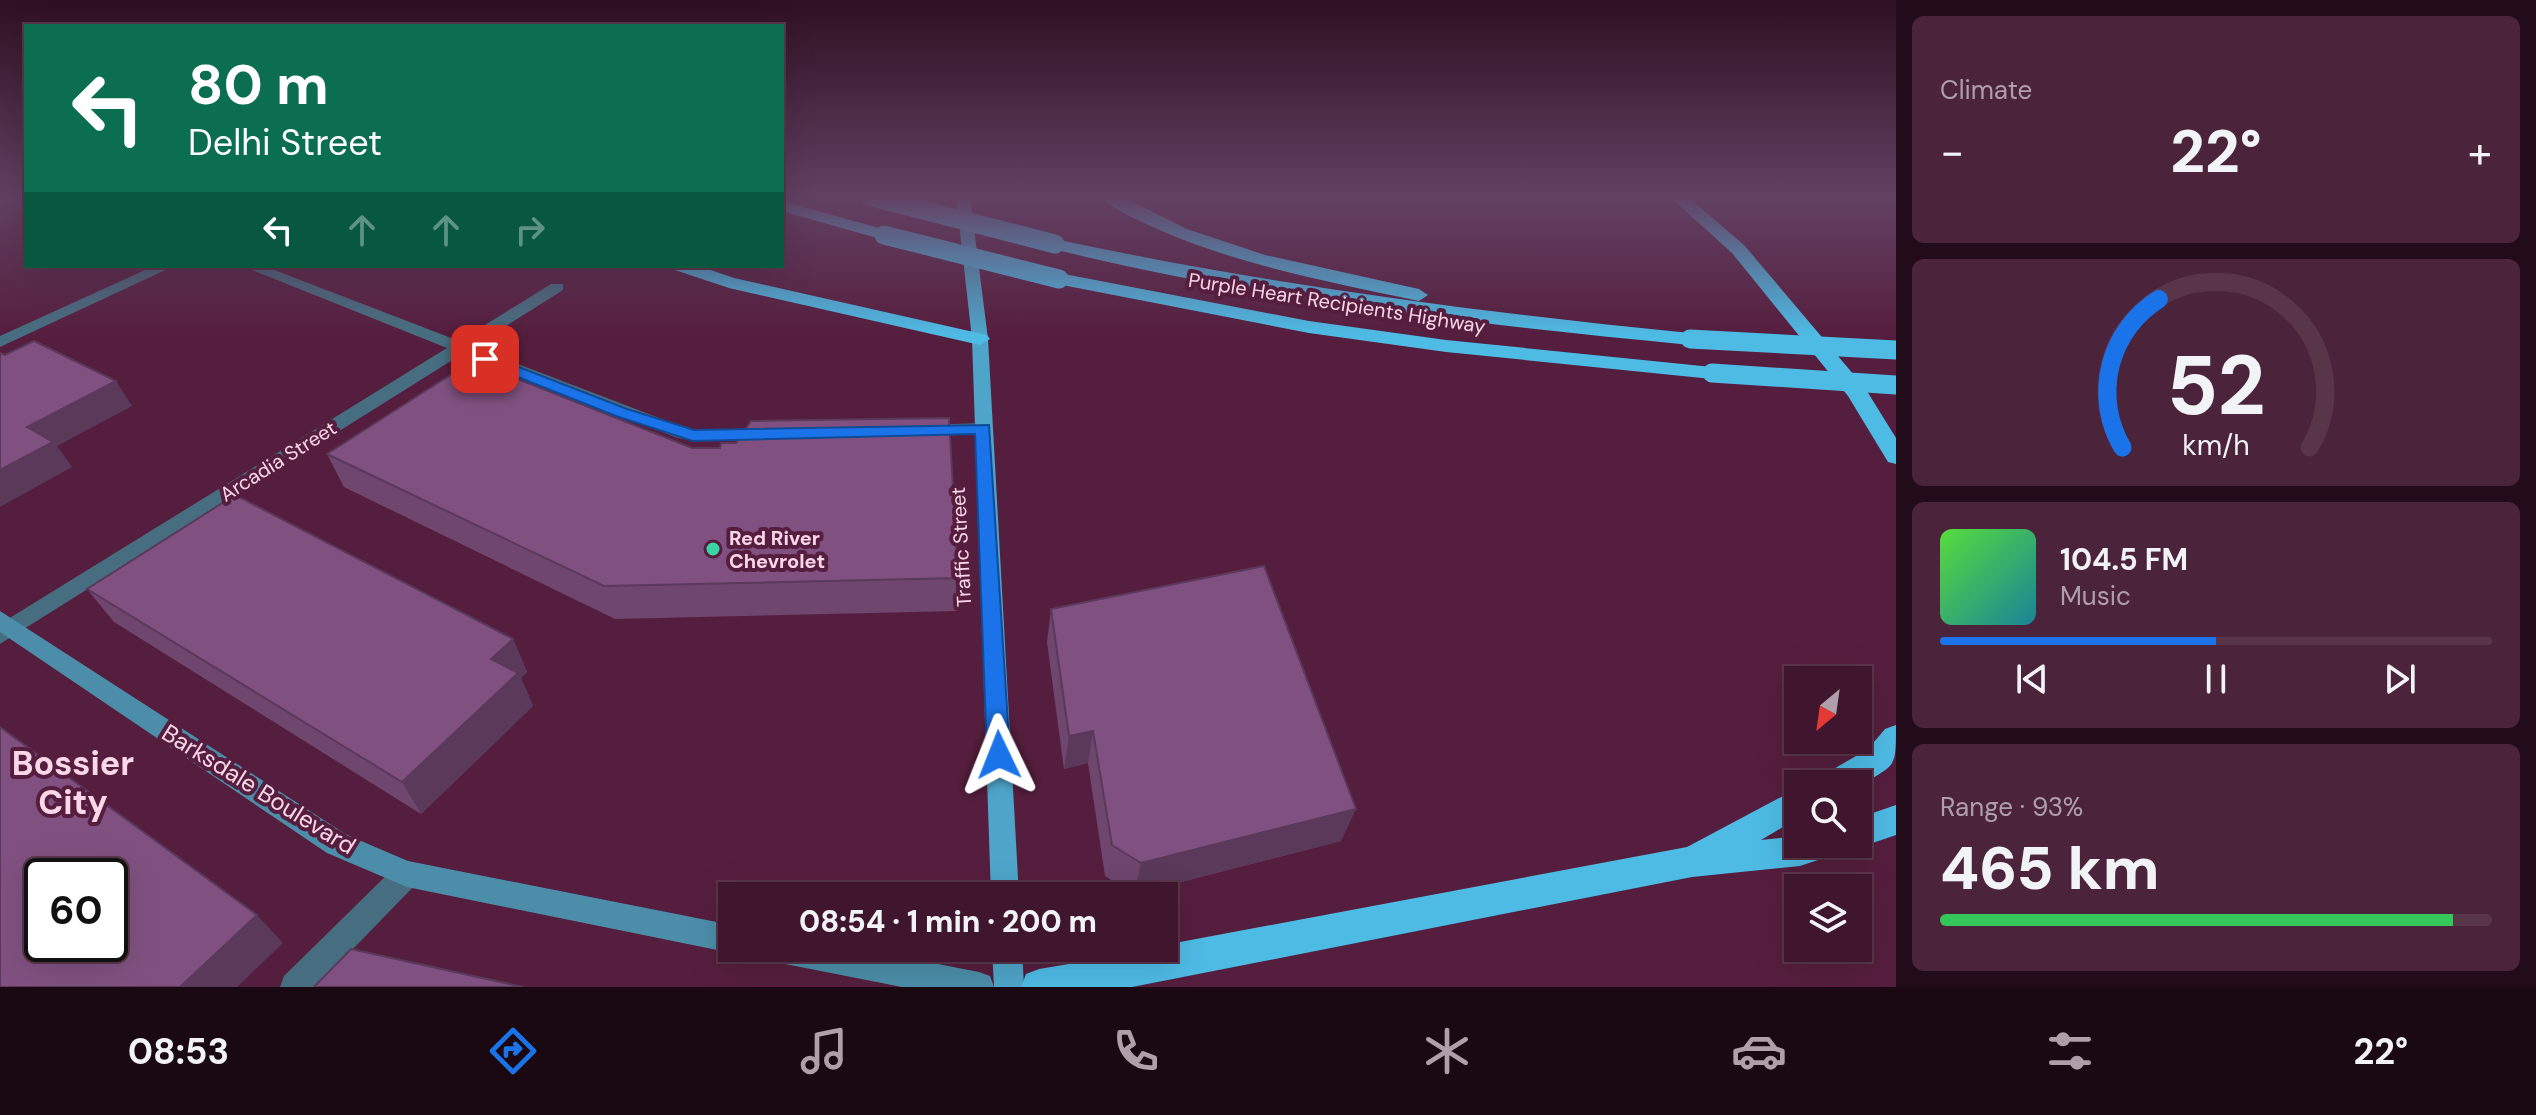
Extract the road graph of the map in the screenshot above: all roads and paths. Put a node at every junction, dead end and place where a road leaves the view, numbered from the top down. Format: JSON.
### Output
{"nodes":[{"id":1,"x":912,"y":242,"type":"edge"},
{"id":2,"x":968,"y":242,"type":"edge"},
{"id":3,"x":1047,"y":242,"type":"edge"},
{"id":4,"x":1213,"y":242,"type":"edge"},
{"id":5,"x":1730,"y":242,"type":"edge"},
{"id":6,"x":162,"y":268,"type":"edge"},
{"id":7,"x":255,"y":268,"type":"edge"},
{"id":8,"x":687,"y":268,"type":"edge"},
{"id":9,"x":557,"y":287,"type":"dead end"},
{"id":10,"x":1570,"y":328,"type":"junction"},
{"id":11,"x":980,"y":339,"type":"junction"},
{"id":12,"x":0,"y":342,"type":"edge"},
{"id":13,"x":458,"y":348,"type":"junction"},
{"id":14,"x":1896,"y":350,"type":"edge"},
{"id":15,"x":1896,"y":385,"type":"edge"},
{"id":16,"x":983,"y":429,"type":"junction"},
{"id":17,"x":904,"y":431,"type":"edge"},
{"id":18,"x":793,"y":434,"type":"edge"},
{"id":19,"x":1896,"y":457,"type":"edge"},
{"id":20,"x":4,"y":628,"type":"edge"},
{"id":21,"x":1896,"y":738,"type":"edge"},
{"id":22,"x":1859,"y":770,"type":"edge"},
{"id":23,"x":1784,"y":810,"type":"edge"},
{"id":24,"x":1896,"y":820,"type":"edge"},
{"id":25,"x":1872,"y":828,"type":"edge"},
{"id":26,"x":1784,"y":853,"type":"edge"},
{"id":27,"x":1692,"y":862,"type":"junction"},
{"id":28,"x":407,"y":874,"type":"junction"},
{"id":29,"x":1004,"y":882,"type":"edge"},
{"id":30,"x":718,"y":936,"type":"edge"},
{"id":31,"x":851,"y":962,"type":"edge"},
{"id":32,"x":1008,"y":962,"type":"edge"},
{"id":33,"x":295,"y":987,"type":"edge"},
{"id":34,"x":979,"y":987,"type":"edge"},
{"id":35,"x":1009,"y":987,"type":"edge"},
{"id":36,"x":1039,"y":987,"type":"edge"}],
"edges":[{"from":1,"to":15,"type":"highway","name":"Purple Heart Recipients Highway","bridge":true},
{"from":2,"to":11,"type":"main road","name":"Traffic Street"},
{"from":3,"to":10,"type":"highway","name":"Purple Heart Recipients Highway","bridge":true},
{"from":4,"to":10,"type":"highway"},
{"from":5,"to":19,"type":"highway"},
{"from":6,"to":12,"type":"street"},
{"from":7,"to":13,"type":"street"},
{"from":8,"to":11,"type":"highway"},
{"from":9,"to":13,"type":"street","name":"Arcadia Street"},
{"from":10,"to":14,"type":"highway","name":"Purple Heart Recipients Highway","bridge":true},
{"from":11,"to":16,"type":"main road","name":"Traffic Street"},
{"from":13,"to":18,"type":"street"},
{"from":13,"to":20,"type":"street","name":"Arcadia Street"},
{"from":16,"to":17,"type":"street"},
{"from":16,"to":29,"type":"main road","name":"Traffic Street"},
{"from":20,"to":28,"type":"main road","name":"Barksdale Boulevard"},
{"from":21,"to":22,"type":"highway"},
{"from":23,"to":27,"type":"highway"},
{"from":24,"to":25,"type":"highway"},
{"from":26,"to":27,"type":"highway"},
{"from":27,"to":36,"type":"highway"},
{"from":28,"to":30,"type":"main road","name":"Barksdale Boulevard"},
{"from":28,"to":33,"type":"street"},
{"from":31,"to":34,"type":"main road"},
{"from":32,"to":35,"type":"main road"}]}
